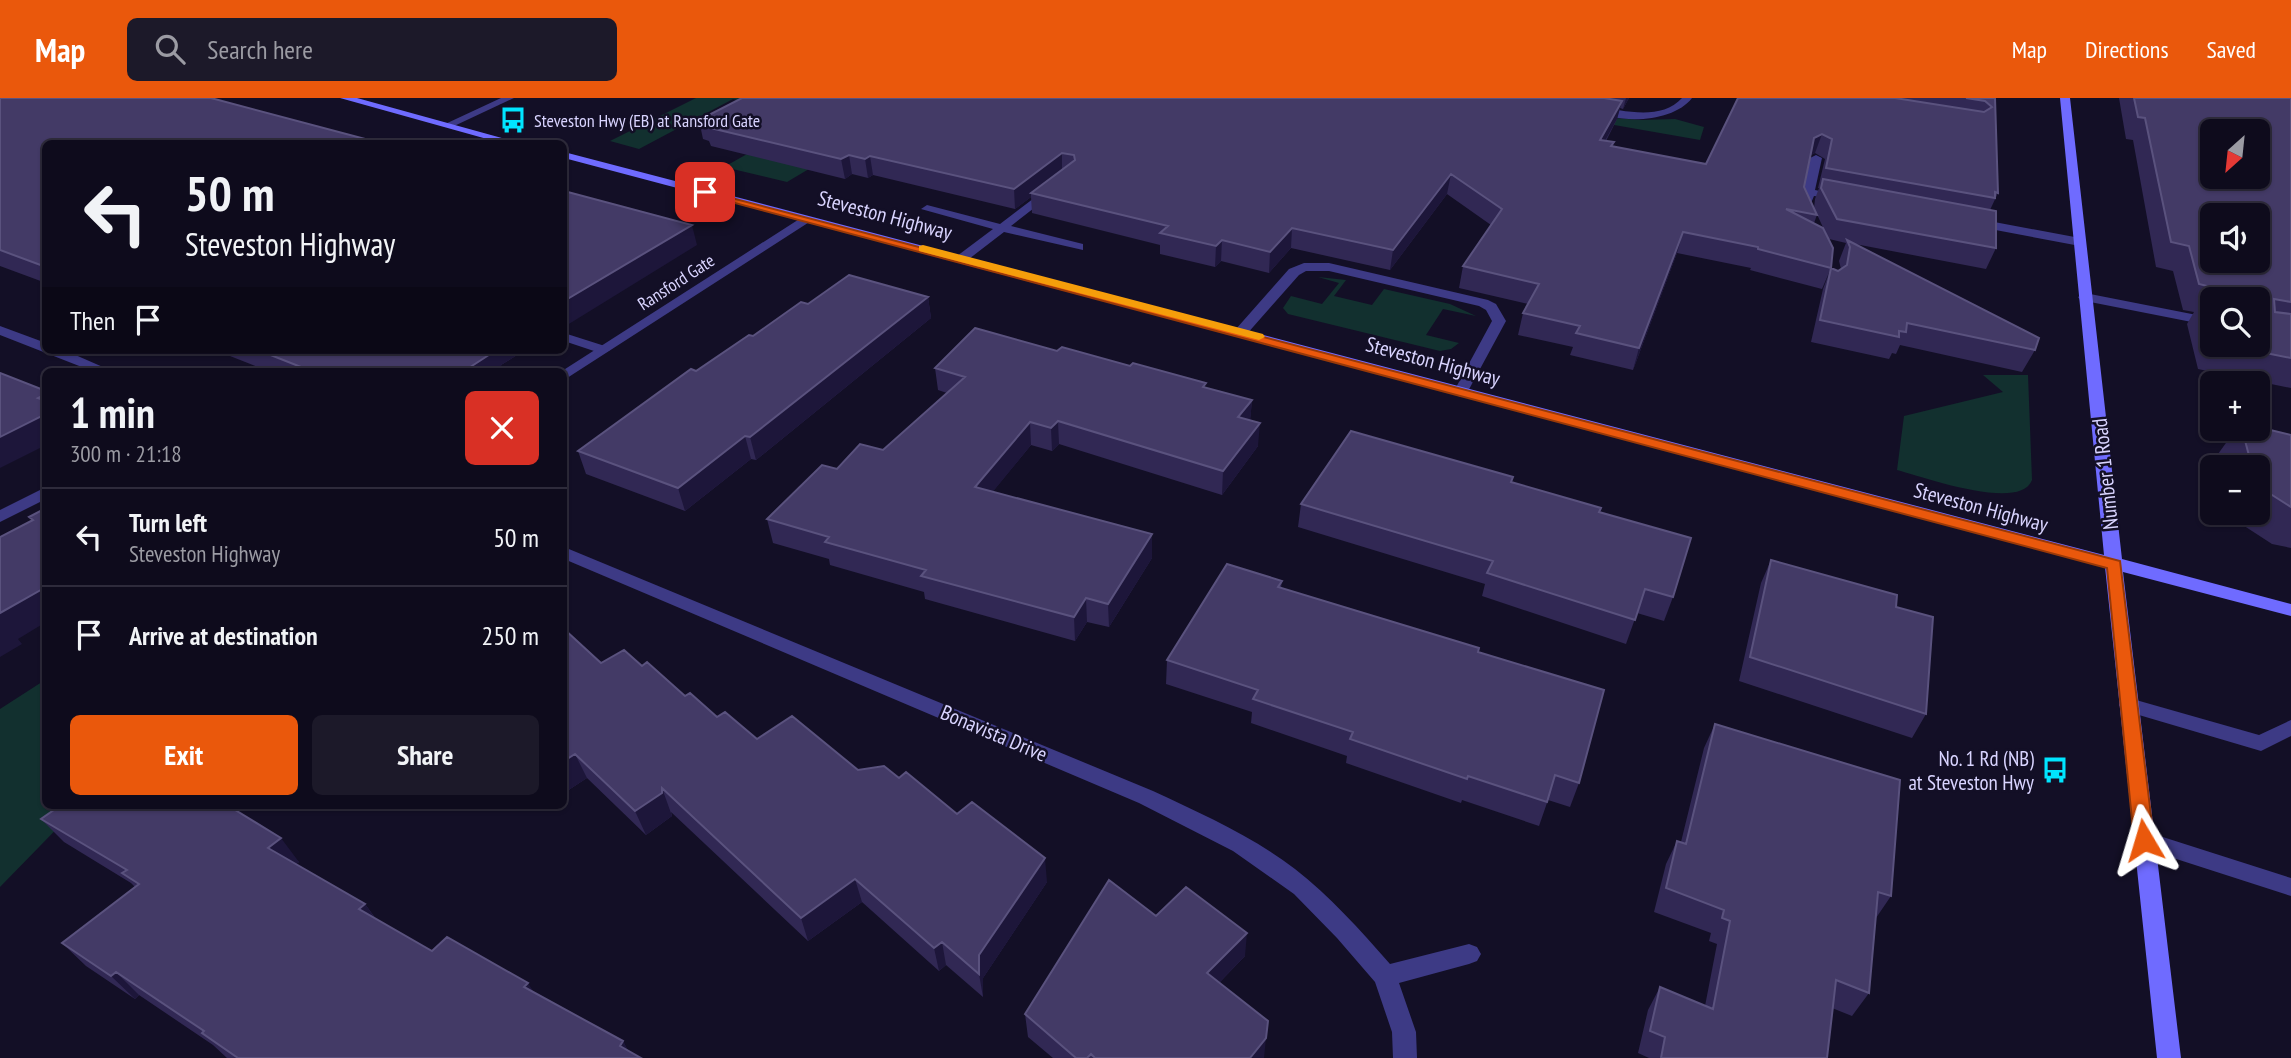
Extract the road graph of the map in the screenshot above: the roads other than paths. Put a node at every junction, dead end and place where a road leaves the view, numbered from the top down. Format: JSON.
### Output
{"nodes":[{"id":1,"x":345,"y":98,"type":"edge"},
{"id":2,"x":509,"y":98,"type":"edge"},
{"id":3,"x":1687,"y":98,"type":"edge"},
{"id":4,"x":2065,"y":98,"type":"edge"},
{"id":5,"x":1585,"y":107,"type":"edge"},
{"id":6,"x":448,"y":125,"type":"junction"},
{"id":7,"x":504,"y":140,"type":"edge"},
{"id":8,"x":567,"y":156,"type":"edge"},
{"id":9,"x":1816,"y":158,"type":"edge"},
{"id":10,"x":1057,"y":186,"type":"edge"},
{"id":11,"x":1809,"y":192,"type":"junction"},
{"id":12,"x":1848,"y":199,"type":"edge"},
{"id":13,"x":927,"y":209,"type":"dead end"},
{"id":14,"x":808,"y":219,"type":"junction"},
{"id":15,"x":1811,"y":220,"type":"edge"},
{"id":16,"x":1965,"y":221,"type":"edge"},
{"id":17,"x":1001,"y":228,"type":"junction"},
{"id":18,"x":2080,"y":242,"type":"junction"},
{"id":19,"x":1079,"y":247,"type":"dead end"},
{"id":20,"x":961,"y":259,"type":"junction"},
{"id":21,"x":2085,"y":297,"type":"junction"},
{"id":22,"x":2200,"y":320,"type":"edge"},
{"id":23,"x":0,"y":330,"type":"edge"},
{"id":24,"x":1241,"y":332,"type":"junction"},
{"id":25,"x":567,"y":338,"type":"edge"},
{"id":26,"x":42,"y":346,"type":"edge"},
{"id":27,"x":603,"y":350,"type":"junction"},
{"id":28,"x":62,"y":354,"type":"edge"},
{"id":29,"x":97,"y":368,"type":"edge"},
{"id":30,"x":567,"y":374,"type":"edge"},
{"id":31,"x":1460,"y":393,"type":"junction"},
{"id":32,"x":42,"y":494,"type":"edge"},
{"id":33,"x":0,"y":517,"type":"edge"},
{"id":34,"x":567,"y":554,"type":"edge"},
{"id":35,"x":2115,"y":565,"type":"junction"},
{"id":36,"x":2291,"y":610,"type":"edge"},
{"id":37,"x":2129,"y":705,"type":"junction"},
{"id":38,"x":2291,"y":727,"type":"edge"},
{"id":39,"x":2144,"y":840,"type":"junction"},
{"id":40,"x":2291,"y":887,"type":"edge"},
{"id":41,"x":1469,"y":954,"type":"dead end"},
{"id":42,"x":1385,"y":976,"type":"junction"},
{"id":43,"x":1405,"y":1058,"type":"edge"},
{"id":44,"x":2169,"y":1058,"type":"edge"}],
"edges":[{"from":1,"to":6,"type":"main road"},
{"from":2,"to":6,"type":"street"},
{"from":3,"to":5,"type":"street"},
{"from":4,"to":18,"type":"main road","name":"Number 1 Road"},
{"from":6,"to":7,"type":"main road"},
{"from":8,"to":14,"type":"main road","name":"Steveston Highway"},
{"from":9,"to":11,"type":"street"},
{"from":10,"to":17,"type":"street"},
{"from":11,"to":12,"type":"street"},
{"from":11,"to":15,"type":"street"},
{"from":13,"to":17,"type":"street"},
{"from":14,"to":20,"type":"main road","name":"Steveston Highway"},
{"from":14,"to":27,"type":"street","name":"Ransford Gate"},
{"from":16,"to":18,"type":"street"},
{"from":17,"to":19,"type":"street"},
{"from":17,"to":20,"type":"street"},
{"from":18,"to":21,"type":"main road","name":"Number 1 Road"},
{"from":20,"to":24,"type":"main road","name":"Steveston Highway"},
{"from":21,"to":22,"type":"street"},
{"from":21,"to":35,"type":"main road","name":"Number 1 Road"},
{"from":23,"to":26,"type":"street"},
{"from":24,"to":31,"type":"main road","name":"Steveston Highway"},
{"from":24,"to":31,"type":"street"},
{"from":25,"to":27,"type":"street"},
{"from":27,"to":30,"type":"street","name":"Ransford Gate"},
{"from":28,"to":29,"type":"street"},
{"from":31,"to":35,"type":"main road","name":"Steveston Highway"},
{"from":32,"to":33,"type":"street"},
{"from":34,"to":42,"type":"street","name":"Bonavista Drive"},
{"from":35,"to":36,"type":"main road","name":"Steveston Highway"},
{"from":35,"to":37,"type":"main road","name":"Number 1 Road"},
{"from":37,"to":38,"type":"street"},
{"from":37,"to":39,"type":"main road","name":"Number 1 Road"},
{"from":39,"to":40,"type":"street"},
{"from":39,"to":44,"type":"main road","name":"Number 1 Road"},
{"from":41,"to":42,"type":"street"},
{"from":42,"to":43,"type":"street"}]}
